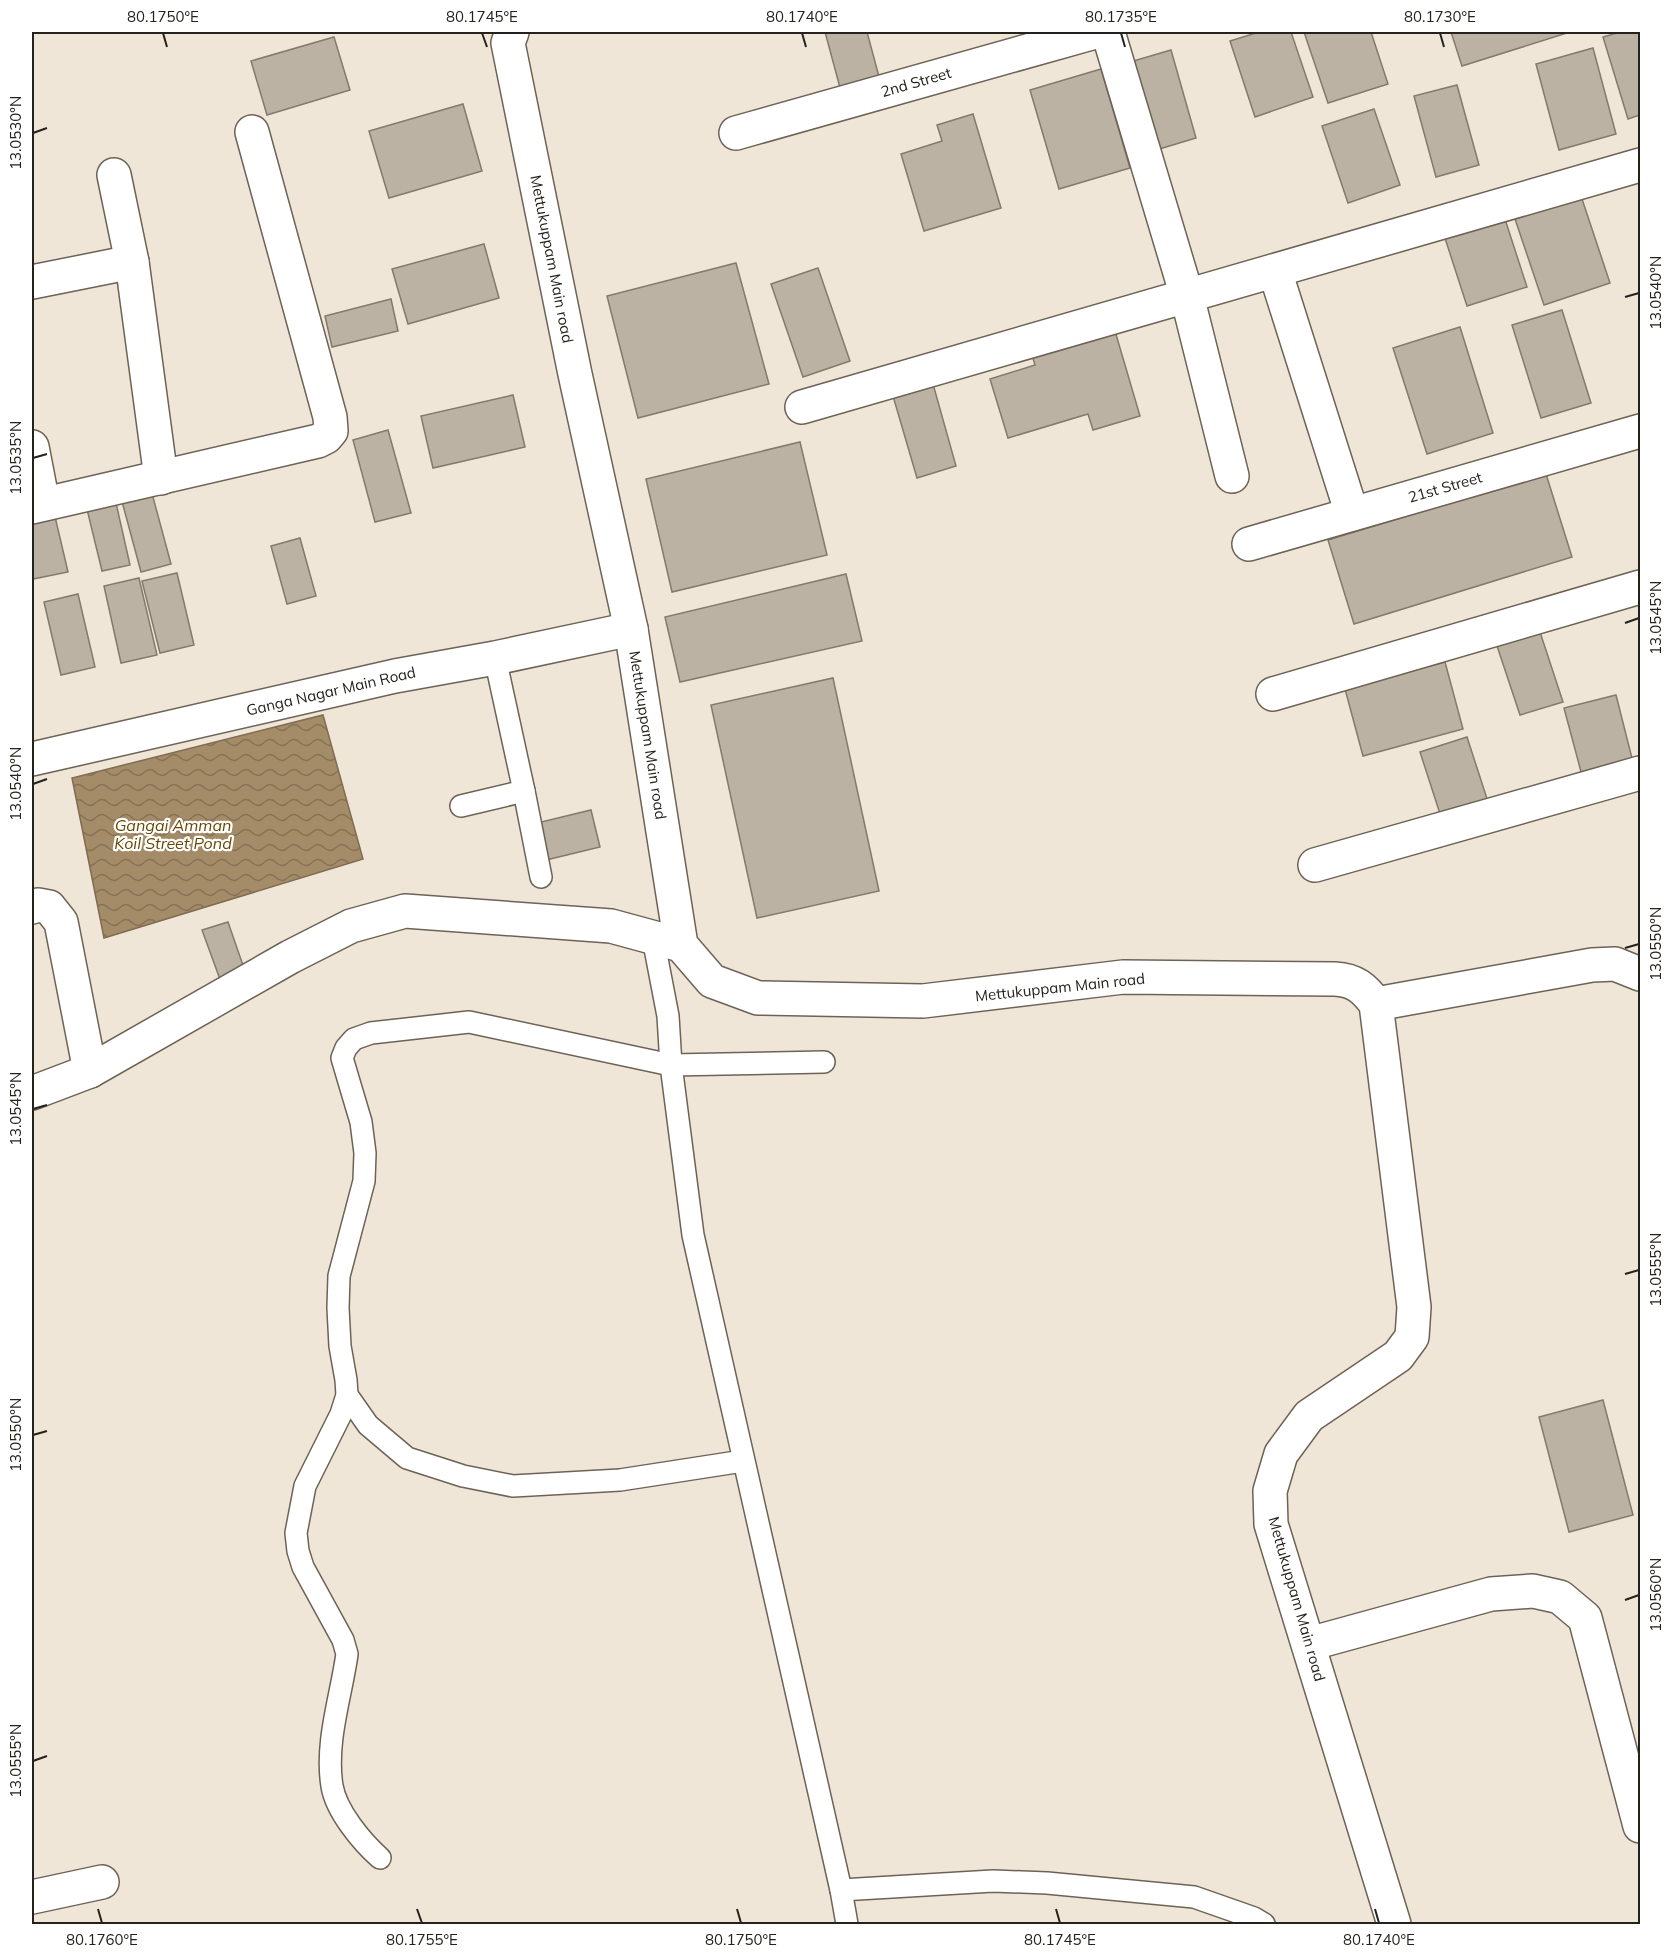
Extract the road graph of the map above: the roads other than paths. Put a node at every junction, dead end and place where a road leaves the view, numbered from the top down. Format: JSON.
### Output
{"nodes":[{"id":1,"x":512,"y":32,"type":"edge"},
{"id":2,"x":1095,"y":32,"type":"edge"},
{"id":3,"x":1108,"y":32,"type":"edge"},
{"id":4,"x":252,"y":132,"type":"dead end"},
{"id":5,"x":736,"y":133,"type":"dead end"},
{"id":6,"x":1641,"y":165,"type":"edge"},
{"id":7,"x":114,"y":175,"type":"dead end"},
{"id":8,"x":132,"y":262,"type":"junction"},
{"id":9,"x":1275,"y":271,"type":"junction"},
{"id":10,"x":32,"y":282,"type":"edge"},
{"id":11,"x":1187,"y":296,"type":"junction"},
{"id":12,"x":802,"y":407,"type":"dead end"},
{"id":13,"x":1641,"y":431,"type":"edge"},
{"id":14,"x":32,"y":447,"type":"edge"},
{"id":15,"x":1232,"y":476,"type":"dead end"},
{"id":16,"x":161,"y":478,"type":"junction"},
{"id":17,"x":37,"y":505,"type":"edge"},
{"id":18,"x":1352,"y":514,"type":"junction"},
{"id":19,"x":1249,"y":544,"type":"dead end"},
{"id":20,"x":1641,"y":587,"type":"edge"},
{"id":21,"x":631,"y":629,"type":"junction"},
{"id":22,"x":495,"y":658,"type":"junction"},
{"id":23,"x":1273,"y":694,"type":"dead end"},
{"id":24,"x":32,"y":759,"type":"edge"},
{"id":25,"x":1641,"y":773,"type":"edge"},
{"id":26,"x":525,"y":791,"type":"junction"},
{"id":27,"x":461,"y":806,"type":"dead end"},
{"id":28,"x":1315,"y":865,"type":"dead end"},
{"id":29,"x":541,"y":877,"type":"dead end"},
{"id":30,"x":32,"y":907,"type":"edge"},
{"id":31,"x":667,"y":942,"type":"junction"},
{"id":32,"x":1641,"y":974,"type":"edge"},
{"id":33,"x":1376,"y":1004,"type":"junction"},
{"id":34,"x":824,"y":1062,"type":"dead end"},
{"id":35,"x":671,"y":1065,"type":"junction"},
{"id":36,"x":90,"y":1071,"type":"junction"},
{"id":37,"x":32,"y":1093,"type":"edge"},
{"id":38,"x":344,"y":1405,"type":"junction"},
{"id":39,"x":743,"y":1461,"type":"junction"},
{"id":40,"x":1310,"y":1644,"type":"junction"},
{"id":41,"x":1641,"y":1826,"type":"edge"},
{"id":42,"x":380,"y":1858,"type":"dead end"},
{"id":43,"x":102,"y":1882,"type":"dead end"},
{"id":44,"x":841,"y":1890,"type":"junction"},
{"id":45,"x":32,"y":1897,"type":"edge"},
{"id":46,"x":847,"y":1924,"type":"edge"},
{"id":47,"x":1264,"y":1924,"type":"edge"},
{"id":48,"x":1394,"y":1924,"type":"edge"}],
"edges":[{"from":1,"to":21,"type":"street","name":"Mettukuppam Main road"},
{"from":2,"to":5,"type":"street","name":"2nd Street"},
{"from":3,"to":11,"type":"street"},
{"from":4,"to":16,"type":"street"},
{"from":6,"to":9,"type":"street"},
{"from":7,"to":8,"type":"street"},
{"from":8,"to":10,"type":"street"},
{"from":8,"to":16,"type":"street"},
{"from":9,"to":11,"type":"street"},
{"from":9,"to":18,"type":"street"},
{"from":11,"to":12,"type":"street"},
{"from":11,"to":15,"type":"street"},
{"from":13,"to":18,"type":"street","name":"21st Street"},
{"from":14,"to":17,"type":"street"},
{"from":16,"to":17,"type":"street"},
{"from":18,"to":19,"type":"street","name":"21st Street"},
{"from":20,"to":23,"type":"street"},
{"from":21,"to":22,"type":"street","name":"Ganga Nagar Main Road"},
{"from":21,"to":31,"type":"street","name":"Mettukuppam Main road"},
{"from":22,"to":24,"type":"street","name":"Ganga Nagar Main Road"},
{"from":22,"to":26,"type":"lane"},
{"from":25,"to":28,"type":"street"},
{"from":26,"to":27,"type":"lane"},
{"from":26,"to":29,"type":"lane"},
{"from":30,"to":36,"type":"street"},
{"from":31,"to":33,"type":"street","name":"Mettukuppam Main road"},
{"from":31,"to":35,"type":"lane"},
{"from":31,"to":36,"type":"street"},
{"from":32,"to":33,"type":"street"},
{"from":33,"to":40,"type":"street","name":"Mettukuppam Main road"},
{"from":34,"to":35,"type":"lane"},
{"from":35,"to":38,"type":"lane"},
{"from":35,"to":39,"type":"lane"},
{"from":36,"to":37,"type":"street"},
{"from":38,"to":39,"type":"lane"},
{"from":38,"to":42,"type":"lane"},
{"from":39,"to":44,"type":"lane"},
{"from":40,"to":41,"type":"street"},
{"from":40,"to":48,"type":"street","name":"Mettukuppam Main road"},
{"from":43,"to":45,"type":"street"},
{"from":44,"to":46,"type":"lane"},
{"from":44,"to":47,"type":"lane"}]}
